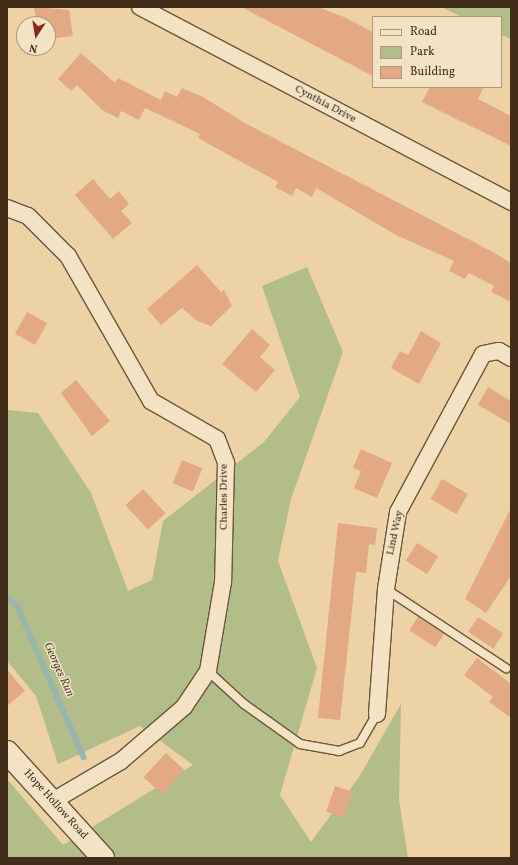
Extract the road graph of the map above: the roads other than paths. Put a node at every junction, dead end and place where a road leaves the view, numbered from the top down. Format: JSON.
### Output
{"nodes":[{"id":1,"x":140,"y":7,"type":"edge"},
{"id":2,"x":511,"y":202,"type":"edge"},
{"id":3,"x":7,"y":208,"type":"edge"},
{"id":4,"x":511,"y":358,"type":"edge"},
{"id":5,"x":386,"y":589,"type":"junction"},
{"id":6,"x":506,"y":668,"type":"dead end"},
{"id":7,"x":208,"y":671,"type":"junction"},
{"id":8,"x":377,"y":714,"type":"joint"},
{"id":9,"x":7,"y":752,"type":"edge"},
{"id":10,"x":51,"y":802,"type":"junction"},
{"id":11,"x":103,"y":858,"type":"edge"}],
"edges":[{"from":1,"to":2,"type":"street","name":"Cynthia Drive"},
{"from":3,"to":7,"type":"street","name":"Charles Drive"},
{"from":4,"to":5,"type":"street","name":"Lind Way"},
{"from":5,"to":6,"type":"lane"},
{"from":5,"to":8,"type":"street","name":"Lind Way"},
{"from":7,"to":8,"type":"lane"},
{"from":7,"to":10,"type":"street","name":"Charles Drive"},
{"from":9,"to":10,"type":"main road","name":"Hope Hollow Road"},
{"from":10,"to":11,"type":"main road","name":"Hope Hollow Road"}]}
